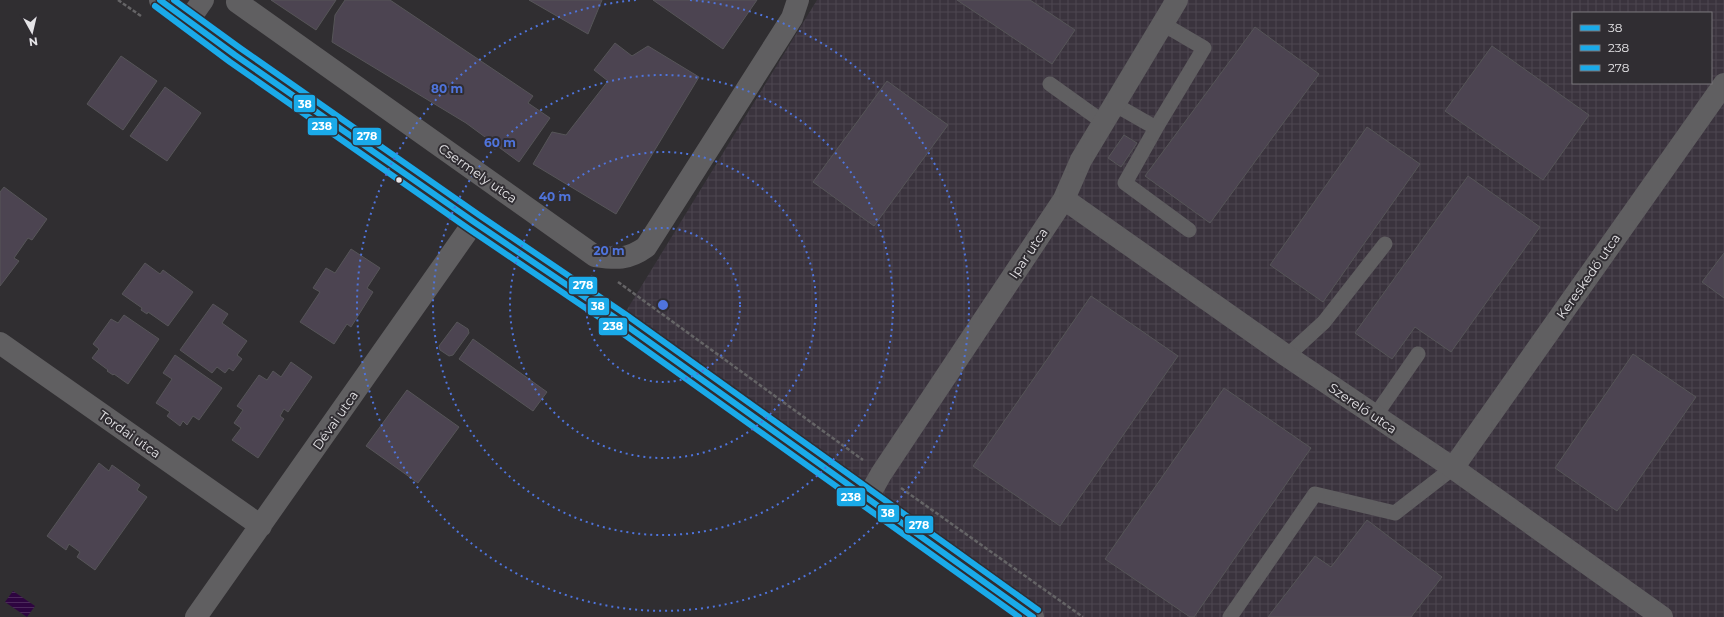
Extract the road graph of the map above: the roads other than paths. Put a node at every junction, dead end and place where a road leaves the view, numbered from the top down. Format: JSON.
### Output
{"nodes":[{"id":1,"x":160,"y":0,"type":"edge"},
{"id":2,"x":203,"y":0,"type":"edge"},
{"id":3,"x":798,"y":0,"type":"edge"},
{"id":4,"x":1177,"y":0,"type":"edge"},
{"id":5,"x":237,"y":2,"type":"dead end"},
{"id":6,"x":189,"y":20,"type":"junction"},
{"id":7,"x":1163,"y":24,"type":"junction"},
{"id":8,"x":1050,"y":84,"type":"dead end"},
{"id":9,"x":1724,"y":84,"type":"edge"},
{"id":10,"x":1114,"y":104,"type":"junction"},
{"id":11,"x":1103,"y":122,"type":"junction"},
{"id":12,"x":1156,"y":128,"type":"junction"},
{"id":13,"x":1064,"y":199,"type":"junction"},
{"id":14,"x":474,"y":222,"type":"junction"},
{"id":15,"x":1189,"y":230,"type":"dead end"},
{"id":16,"x":1384,"y":244,"type":"dead end"},
{"id":17,"x":0,"y":343,"type":"edge"},
{"id":18,"x":1418,"y":354,"type":"dead end"},
{"id":19,"x":1287,"y":356,"type":"junction"},
{"id":20,"x":1375,"y":416,"type":"junction"},
{"id":21,"x":1453,"y":468,"type":"junction"},
{"id":22,"x":867,"y":499,"type":"junction"},
{"id":23,"x":261,"y":526,"type":"junction"},
{"id":24,"x":196,"y":617,"type":"edge"},
{"id":25,"x":1033,"y":617,"type":"edge"},
{"id":26,"x":1230,"y":617,"type":"edge"},
{"id":27,"x":1662,"y":617,"type":"edge"}],
"edges":[{"from":1,"to":6,"type":"street"},
{"from":2,"to":6,"type":"street"},
{"from":3,"to":5,"type":"street","name":"Csermely utca"},
{"from":4,"to":7,"type":"street","name":"Ipar utca"},
{"from":6,"to":14,"type":"street"},
{"from":7,"to":10,"type":"street","name":"Ipar utca"},
{"from":7,"to":12,"type":"lane"},
{"from":8,"to":11,"type":"lane"},
{"from":9,"to":21,"type":"street","name":"Kereskedő utca"},
{"from":10,"to":11,"type":"street","name":"Ipar utca"},
{"from":10,"to":12,"type":"lane"},
{"from":11,"to":13,"type":"street","name":"Ipar utca"},
{"from":12,"to":15,"type":"lane"},
{"from":13,"to":19,"type":"street","name":"Szerelő utca"},
{"from":13,"to":22,"type":"street","name":"Ipar utca"},
{"from":14,"to":22,"type":"street"},
{"from":14,"to":23,"type":"street","name":"Dévai utca"},
{"from":16,"to":19,"type":"lane"},
{"from":17,"to":23,"type":"street","name":"Tordai utca"},
{"from":18,"to":20,"type":"lane"},
{"from":19,"to":20,"type":"street","name":"Szerelő utca"},
{"from":20,"to":21,"type":"street","name":"Szerelő utca"},
{"from":21,"to":26,"type":"lane"},
{"from":21,"to":27,"type":"street","name":"Szerelő utca"},
{"from":22,"to":25,"type":"street"},
{"from":23,"to":24,"type":"street","name":"Dévai utca"}]}
